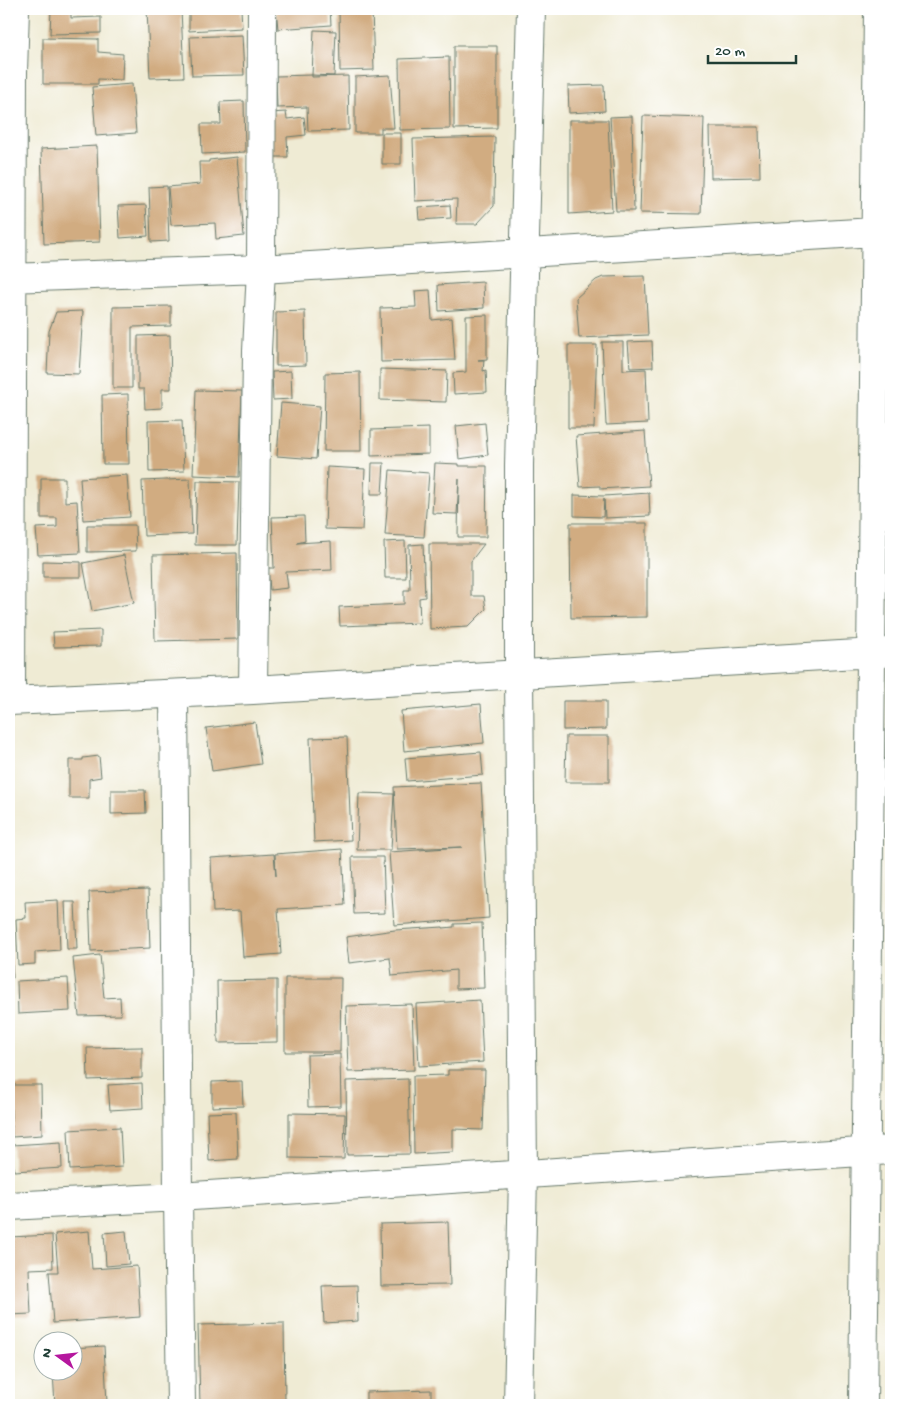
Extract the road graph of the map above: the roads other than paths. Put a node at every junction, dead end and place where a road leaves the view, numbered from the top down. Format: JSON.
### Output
{"nodes":[{"id":1,"x":15,"y":9,"type":"edge"},
{"id":2,"x":262,"y":9,"type":"edge"},
{"id":3,"x":531,"y":9,"type":"edge"},
{"id":4,"x":878,"y":9,"type":"edge"},
{"id":5,"x":883,"y":232,"type":"edge"},
{"id":6,"x":524,"y":254,"type":"junction"},
{"id":7,"x":261,"y":269,"type":"junction"},
{"id":8,"x":10,"y":278,"type":"edge"},
{"id":9,"x":881,"y":652,"type":"edge"},
{"id":10,"x":519,"y":674,"type":"junction"},
{"id":11,"x":253,"y":690,"type":"junction"},
{"id":12,"x":174,"y":694,"type":"junction"},
{"id":13,"x":10,"y":701,"type":"edge"},
{"id":14,"x":878,"y":1151,"type":"edge"},
{"id":15,"x":523,"y":1175,"type":"junction"},
{"id":16,"x":178,"y":1197,"type":"junction"},
{"id":17,"x":9,"y":1206,"type":"edge"},
{"id":18,"x":181,"y":1405,"type":"edge"},
{"id":19,"x":518,"y":1405,"type":"edge"},
{"id":20,"x":863,"y":1405,"type":"edge"}],
"edges":[{"from":1,"to":8,"type":"street"},
{"from":2,"to":7,"type":"street"},
{"from":3,"to":6,"type":"street"},
{"from":4,"to":5,"type":"street"},
{"from":5,"to":6,"type":"street"},
{"from":5,"to":9,"type":"street"},
{"from":6,"to":7,"type":"street"},
{"from":6,"to":10,"type":"street"},
{"from":7,"to":8,"type":"street"},
{"from":7,"to":11,"type":"street"},
{"from":8,"to":13,"type":"street"},
{"from":9,"to":10,"type":"street"},
{"from":9,"to":14,"type":"street"},
{"from":10,"to":11,"type":"street"},
{"from":10,"to":15,"type":"street"},
{"from":11,"to":12,"type":"street"},
{"from":12,"to":13,"type":"street"},
{"from":12,"to":16,"type":"street"},
{"from":14,"to":15,"type":"street"},
{"from":14,"to":20,"type":"street"},
{"from":15,"to":16,"type":"street"},
{"from":15,"to":19,"type":"street"},
{"from":16,"to":17,"type":"street"},
{"from":16,"to":18,"type":"street"}]}
